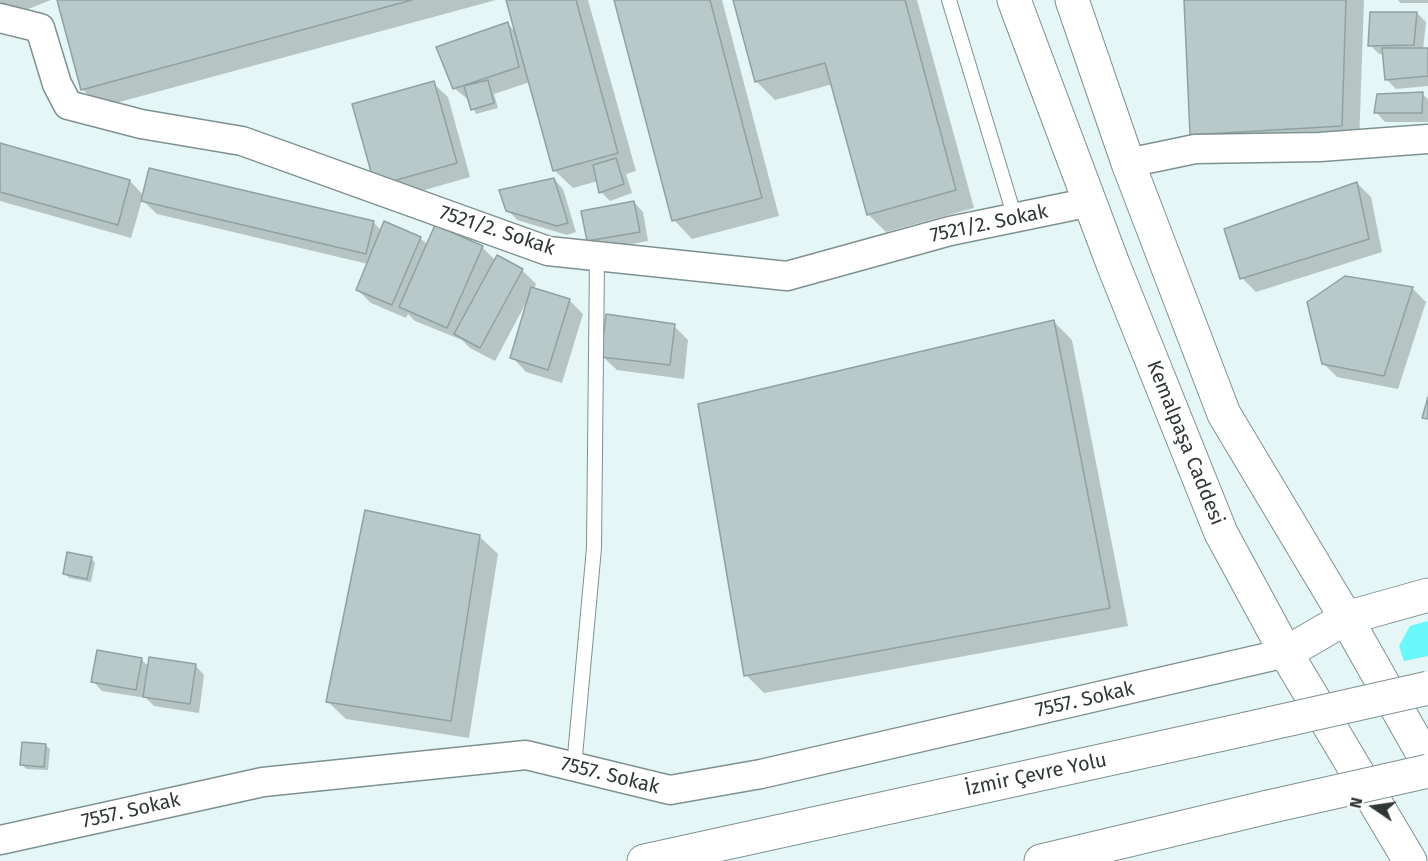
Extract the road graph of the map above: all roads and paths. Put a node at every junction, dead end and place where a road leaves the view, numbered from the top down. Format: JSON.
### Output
{"nodes":[{"id":1,"x":949,"y":0,"type":"edge"},
{"id":2,"x":1014,"y":0,"type":"edge"},
{"id":3,"x":1072,"y":0,"type":"edge"},
{"id":4,"x":0,"y":18,"type":"edge"},
{"id":5,"x":1428,"y":139,"type":"edge"},
{"id":6,"x":1128,"y":163,"type":"junction"},
{"id":7,"x":1091,"y":202,"type":"junction"},
{"id":8,"x":1015,"y":218,"type":"junction"},
{"id":9,"x":597,"y":256,"type":"junction"},
{"id":10,"x":1428,"y":595,"type":"edge"},
{"id":11,"x":1346,"y":618,"type":"junction"},
{"id":12,"x":1286,"y":653,"type":"junction"},
{"id":13,"x":1428,"y":688,"type":"edge"},
{"id":14,"x":1428,"y":763,"type":"edge"},
{"id":15,"x":574,"y":767,"type":"junction"},
{"id":16,"x":1428,"y":771,"type":"edge"},
{"id":17,"x":0,"y":840,"type":"edge"},
{"id":18,"x":644,"y":861,"type":"edge"},
{"id":19,"x":1041,"y":861,"type":"edge"},
{"id":20,"x":1410,"y":861,"type":"edge"}],
"edges":[{"from":1,"to":8,"type":"lane"},
{"from":2,"to":7,"type":"main road","name":"Kemalpaşa Caddesi"},
{"from":3,"to":6,"type":"main road"},
{"from":4,"to":9,"type":"street","name":"7521/2. Sokak"},
{"from":5,"to":6,"type":"street"},
{"from":6,"to":11,"type":"main road"},
{"from":7,"to":8,"type":"street","name":"7521/2. Sokak"},
{"from":7,"to":12,"type":"main road","name":"Kemalpaşa Caddesi"},
{"from":8,"to":9,"type":"street","name":"7521/2. Sokak"},
{"from":9,"to":15,"type":"lane"},
{"from":10,"to":11,"type":"main road"},
{"from":11,"to":12,"type":"main road"},
{"from":11,"to":14,"type":"main road"},
{"from":12,"to":15,"type":"street","name":"7557. Sokak"},
{"from":12,"to":20,"type":"main road","name":"Kemalpaşa Caddesi"},
{"from":13,"to":18,"type":"main road","name":"İzmir Çevre Yolu","bridge":true},
{"from":15,"to":17,"type":"street","name":"7557. Sokak"},
{"from":16,"to":19,"type":"main road","bridge":true}]}
